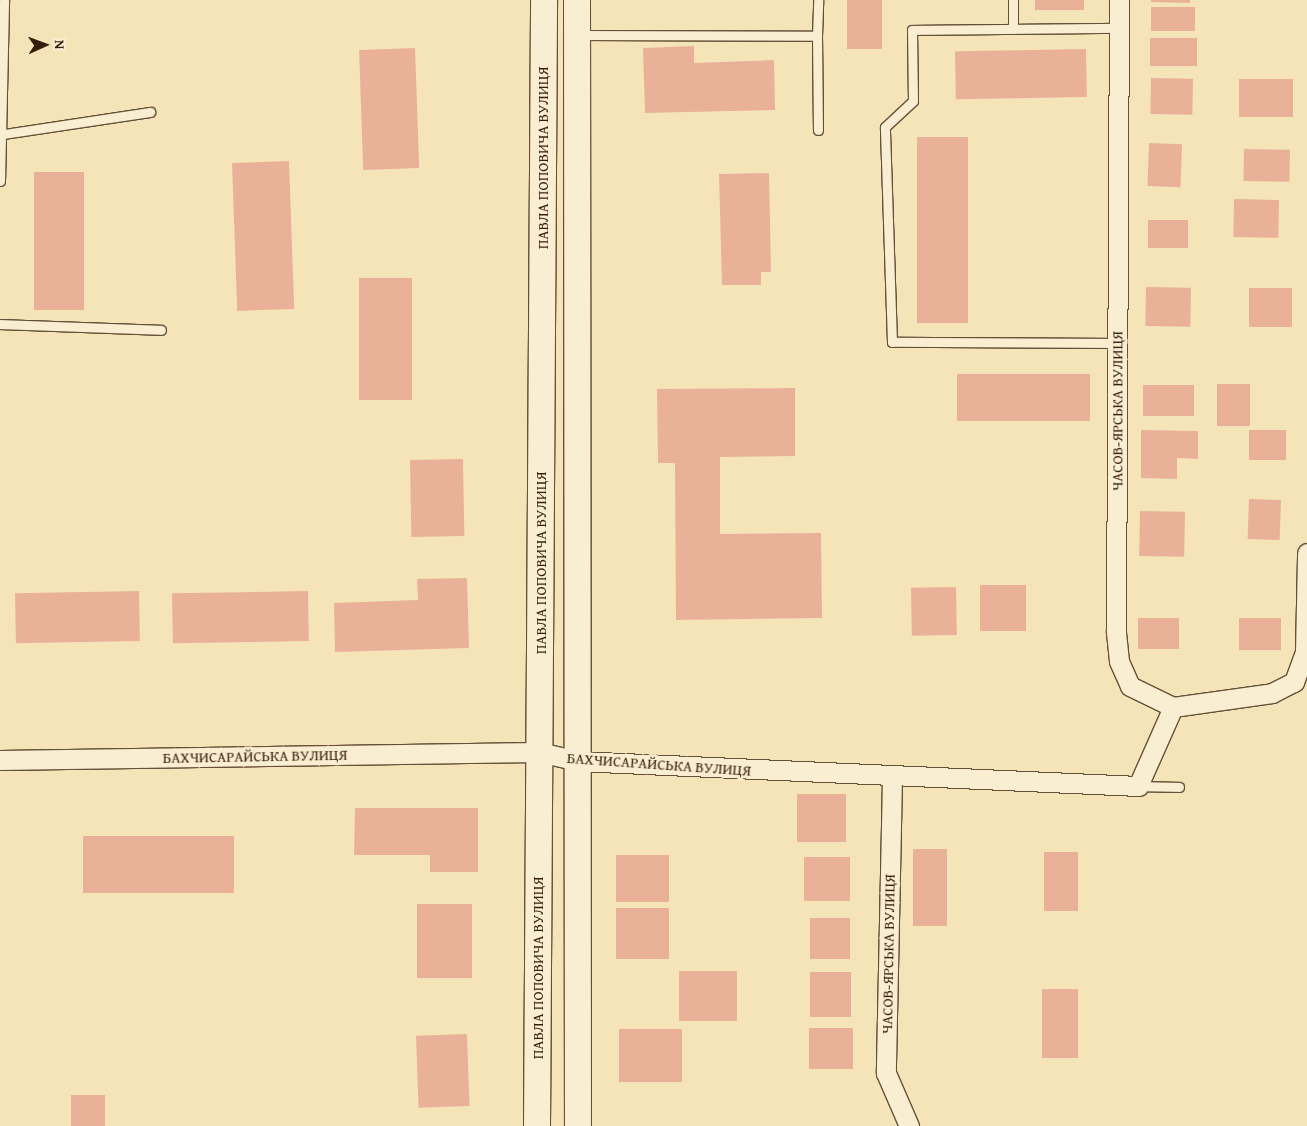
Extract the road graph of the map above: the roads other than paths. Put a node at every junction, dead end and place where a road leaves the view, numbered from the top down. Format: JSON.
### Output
{"nodes":[{"id":1,"x":4,"y":0,"type":"edge"},
{"id":2,"x":544,"y":0,"type":"edge"},
{"id":3,"x":577,"y":0,"type":"edge"},
{"id":4,"x":818,"y":0,"type":"edge"},
{"id":5,"x":1013,"y":0,"type":"edge"},
{"id":6,"x":1119,"y":0,"type":"edge"},
{"id":7,"x":1119,"y":28,"type":"junction"},
{"id":8,"x":1013,"y":29,"type":"junction"},
{"id":9,"x":577,"y":35,"type":"junction"},
{"id":10,"x":818,"y":36,"type":"junction"},
{"id":11,"x":150,"y":112,"type":"dead end"},
{"id":12,"x":818,"y":130,"type":"dead end"},
{"id":13,"x":4,"y":134,"type":"junction"},
{"id":14,"x":0,"y":180,"type":"edge"},
{"id":15,"x":0,"y":324,"type":"edge"},
{"id":16,"x":162,"y":330,"type":"dead end"},
{"id":17,"x":1117,"y":343,"type":"junction"},
{"id":18,"x":1307,"y":553,"type":"edge"},
{"id":19,"x":1173,"y":707,"type":"junction"},
{"id":20,"x":539,"y":752,"type":"junction"},
{"id":21,"x":0,"y":760,"type":"edge"},
{"id":22,"x":577,"y":761,"type":"junction"},
{"id":23,"x":892,"y":778,"type":"junction"},
{"id":24,"x":1138,"y":786,"type":"junction"},
{"id":25,"x":1179,"y":787,"type":"dead end"},
{"id":26,"x":537,"y":1126,"type":"edge"},
{"id":27,"x":578,"y":1126,"type":"edge"},
{"id":28,"x":909,"y":1126,"type":"edge"}],
"edges":[{"from":1,"to":13,"type":"lane"},
{"from":2,"to":20,"type":"main road","name":"ПАВЛА ПОПОВИЧА ВУЛИЦЯ"},
{"from":3,"to":9,"type":"main road"},
{"from":4,"to":10,"type":"lane"},
{"from":5,"to":8,"type":"lane"},
{"from":6,"to":7,"type":"street","name":"ЧАСОВ-ЯРСЬКА ВУЛИЦЯ"},
{"from":7,"to":8,"type":"lane"},
{"from":7,"to":17,"type":"street","name":"ЧАСОВ-ЯРСЬКА ВУЛИЦЯ"},
{"from":8,"to":17,"type":"lane"},
{"from":9,"to":10,"type":"lane"},
{"from":9,"to":22,"type":"main road"},
{"from":10,"to":12,"type":"lane"},
{"from":11,"to":13,"type":"lane"},
{"from":13,"to":14,"type":"lane"},
{"from":15,"to":16,"type":"lane"},
{"from":17,"to":19,"type":"street","name":"ЧАСОВ-ЯРСЬКА ВУЛИЦЯ"},
{"from":18,"to":19,"type":"street"},
{"from":19,"to":24,"type":"street"},
{"from":20,"to":21,"type":"street","name":"БАХЧИСАРАЙСЬКА ВУЛИЦЯ"},
{"from":20,"to":22,"type":"street","name":"БАХЧИСАРАЙСЬКА ВУЛИЦЯ"},
{"from":20,"to":26,"type":"main road","name":"ПАВЛА ПОПОВИЧА ВУЛИЦЯ"},
{"from":22,"to":23,"type":"street","name":"БАХЧИСАРАЙСЬКА ВУЛИЦЯ"},
{"from":22,"to":27,"type":"main road"},
{"from":23,"to":24,"type":"street","name":"БАХЧИСАРАЙСЬКА ВУЛИЦЯ"},
{"from":23,"to":28,"type":"street","name":"ЧАСОВ-ЯРСЬКА ВУЛИЦЯ"},
{"from":24,"to":25,"type":"lane"}]}
